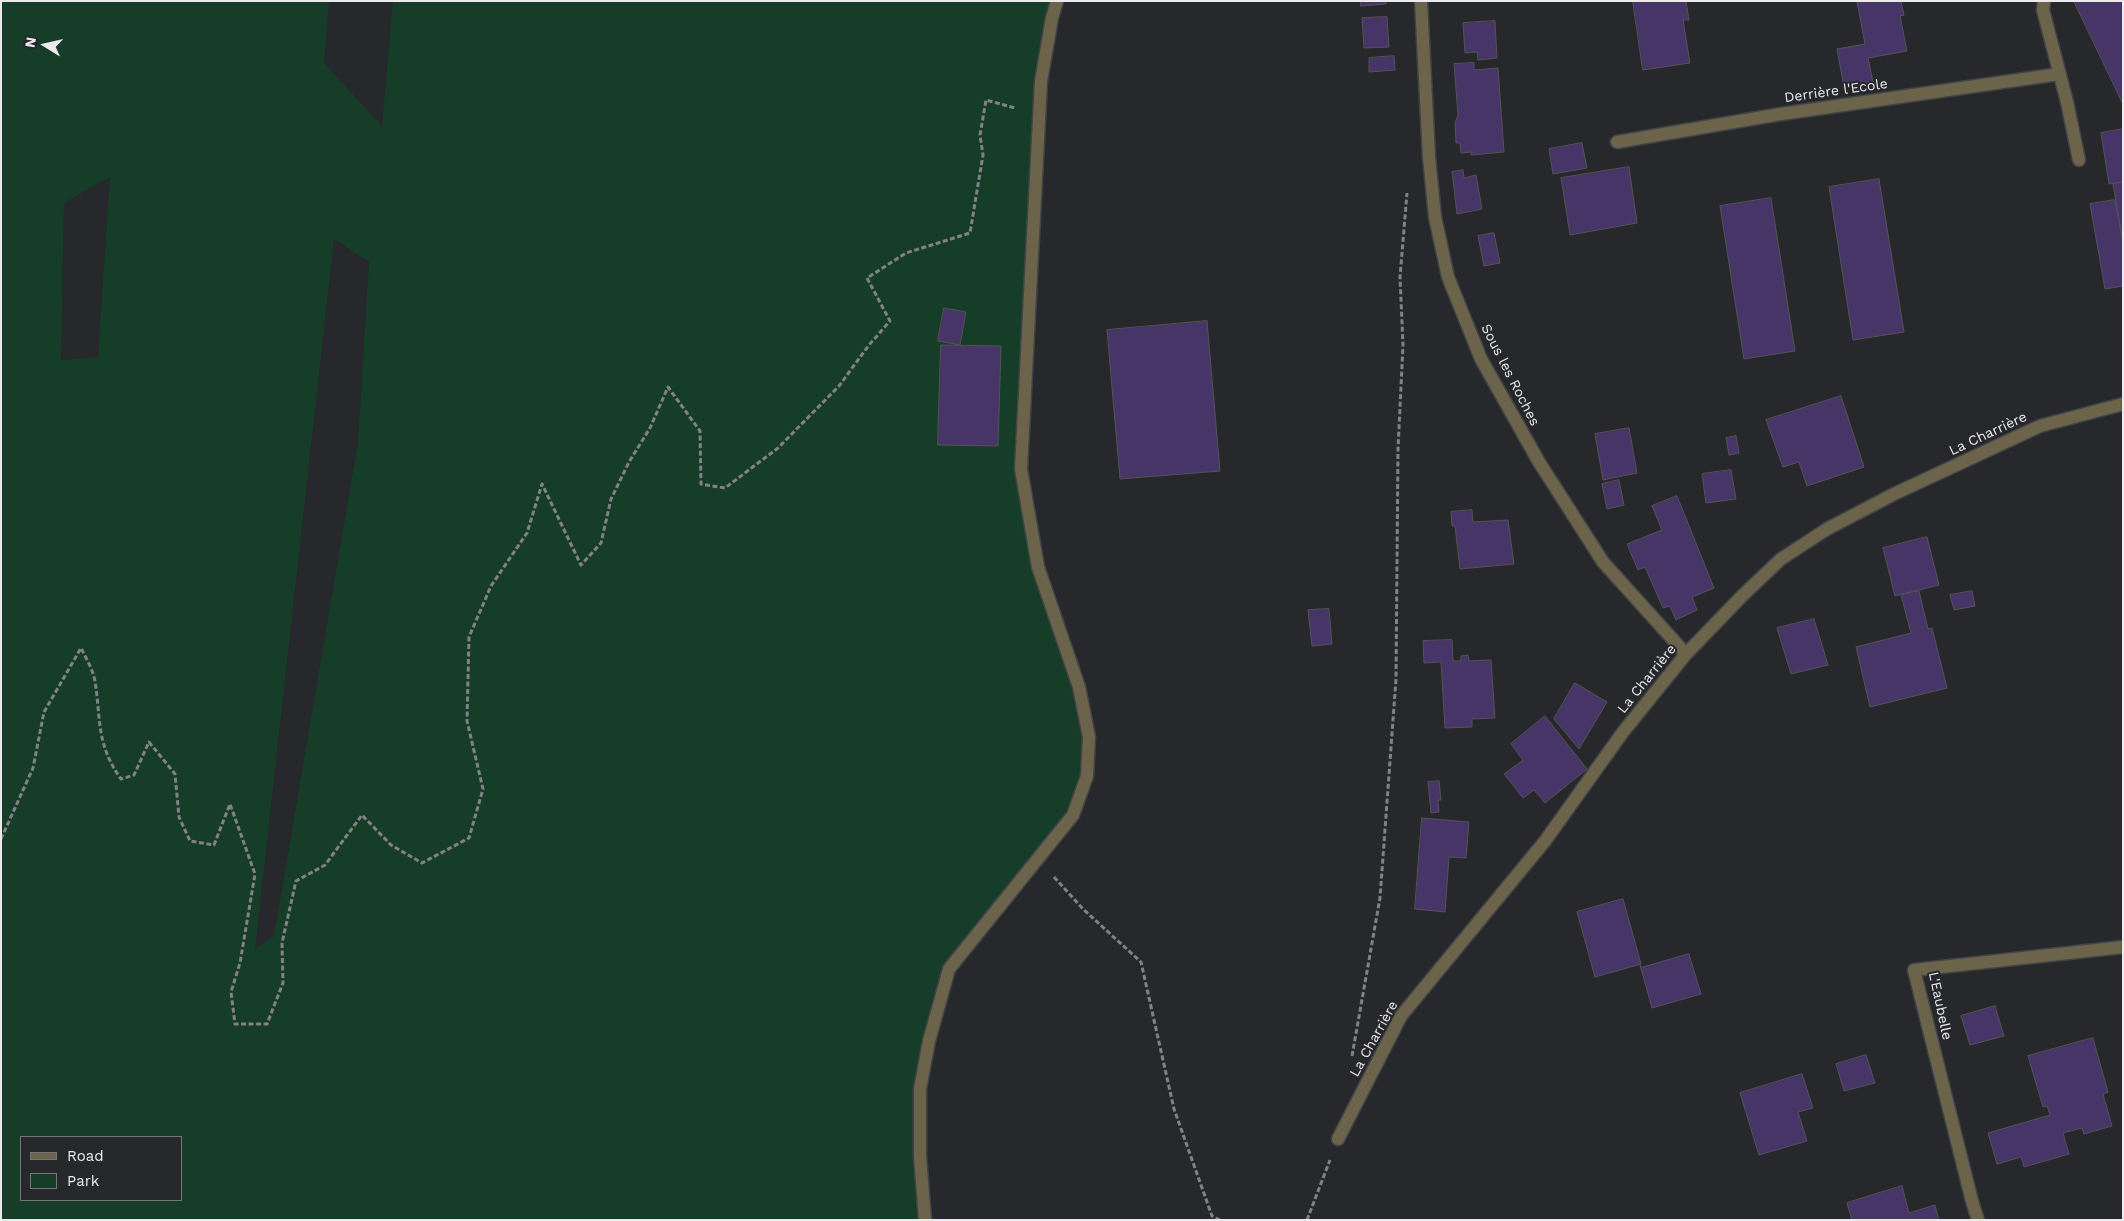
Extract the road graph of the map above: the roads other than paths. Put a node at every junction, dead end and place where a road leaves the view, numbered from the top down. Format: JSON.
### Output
{"nodes":[{"id":1,"x":1057,"y":1,"type":"edge"},
{"id":2,"x":1421,"y":1,"type":"edge"},
{"id":3,"x":2044,"y":1,"type":"edge"},
{"id":4,"x":2059,"y":74,"type":"junction"},
{"id":5,"x":1617,"y":142,"type":"dead end"},
{"id":6,"x":2079,"y":160,"type":"dead end"},
{"id":7,"x":2123,"y":404,"type":"edge"},
{"id":8,"x":1686,"y":654,"type":"junction"},
{"id":9,"x":2123,"y":947,"type":"edge"},
{"id":10,"x":1338,"y":1140,"type":"road end"},
{"id":11,"x":925,"y":1220,"type":"edge"},
{"id":12,"x":1978,"y":1220,"type":"edge"}],
"edges":[{"from":1,"to":11,"type":"street"},
{"from":2,"to":8,"type":"street","name":"Sous les Roches"},
{"from":3,"to":4,"type":"street"},
{"from":4,"to":5,"type":"street","name":"Derrière l'Ecole"},
{"from":4,"to":6,"type":"street"},
{"from":7,"to":8,"type":"street","name":"La Charrière"},
{"from":8,"to":10,"type":"street","name":"La Charrière"},
{"from":9,"to":12,"type":"street","name":"L'Eaubelle"}]}
